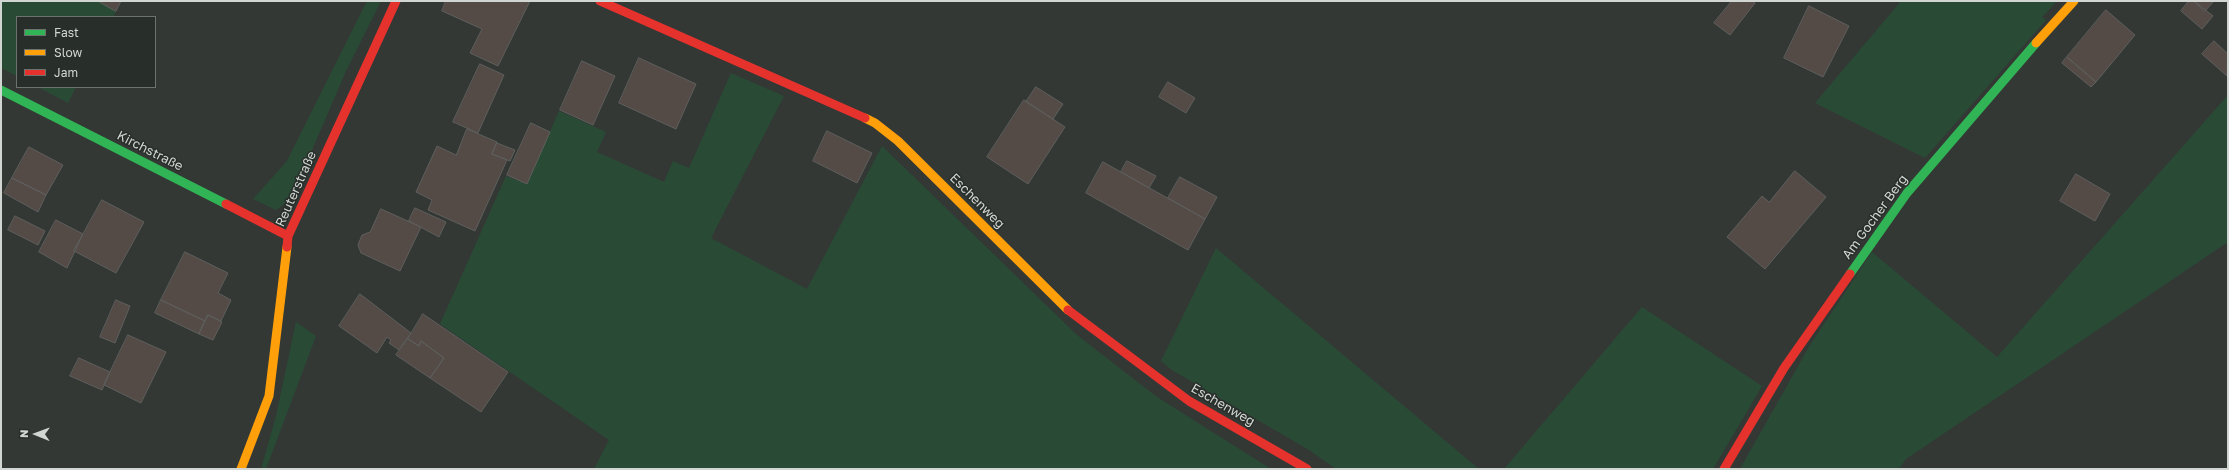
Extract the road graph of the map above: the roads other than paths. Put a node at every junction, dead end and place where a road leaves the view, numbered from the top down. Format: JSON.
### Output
{"nodes":[{"id":1,"x":396,"y":1,"type":"edge"},
{"id":2,"x":600,"y":1,"type":"edge"},
{"id":3,"x":2074,"y":1,"type":"edge"},
{"id":4,"x":1,"y":90,"type":"edge"},
{"id":5,"x":288,"y":236,"type":"junction"},
{"id":6,"x":241,"y":469,"type":"edge"},
{"id":7,"x":1307,"y":469,"type":"edge"},
{"id":8,"x":1724,"y":469,"type":"edge"}],
"edges":[{"from":1,"to":5,"type":"street","name":"Reuterstraße"},
{"from":2,"to":7,"type":"street","name":"Eschenweg"},
{"from":3,"to":8,"type":"street","name":"Am Gocher Berg"},
{"from":4,"to":5,"type":"street","name":"Kirchstraße"},
{"from":5,"to":6,"type":"street","name":"Reuterstraße"}]}
